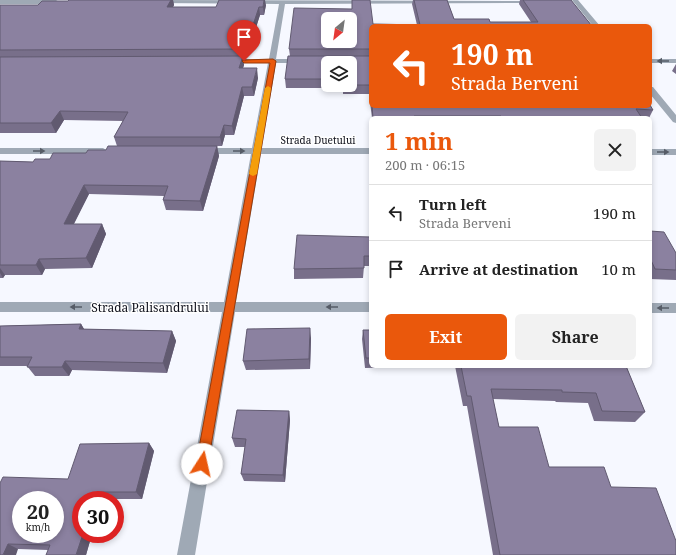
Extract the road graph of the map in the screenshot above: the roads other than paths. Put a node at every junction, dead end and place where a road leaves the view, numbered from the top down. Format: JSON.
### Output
{"nodes":[{"id":1,"x":573,"y":0,"type":"edge"},
{"id":2,"x":283,"y":1,"type":"edge"},
{"id":3,"x":542,"y":1,"type":"edge"},
{"id":4,"x":0,"y":2,"type":"edge"},
{"id":5,"x":62,"y":2,"type":"edge"},
{"id":6,"x":148,"y":2,"type":"edge"},
{"id":7,"x":595,"y":24,"type":"edge"},
{"id":8,"x":220,"y":61,"type":"edge"},
{"id":9,"x":273,"y":61,"type":"junction"},
{"id":10,"x":311,"y":61,"type":"edge"},
{"id":11,"x":652,"y":61,"type":"edge"},
{"id":12,"x":676,"y":61,"type":"edge"},
{"id":13,"x":652,"y":91,"type":"edge"},
{"id":14,"x":676,"y":120,"type":"edge"},
{"id":15,"x":0,"y":151,"type":"edge"},
{"id":16,"x":112,"y":151,"type":"edge"},
{"id":17,"x":191,"y":151,"type":"edge"},
{"id":18,"x":257,"y":151,"type":"junction"},
{"id":19,"x":369,"y":151,"type":"edge"},
{"id":20,"x":652,"y":152,"type":"edge"},
{"id":21,"x":676,"y":152,"type":"edge"},
{"id":22,"x":0,"y":307,"type":"edge"},
{"id":23,"x":230,"y":307,"type":"junction"},
{"id":24,"x":369,"y":307,"type":"edge"},
{"id":25,"x":652,"y":308,"type":"edge"},
{"id":26,"x":676,"y":308,"type":"edge"},
{"id":27,"x":186,"y":555,"type":"edge"}],
"edges":[{"from":1,"to":7,"type":"street"},
{"from":2,"to":3,"type":"street"},
{"from":2,"to":6,"type":"street"},
{"from":2,"to":9,"type":"street"},
{"from":4,"to":5,"type":"street"},
{"from":8,"to":9,"type":"street"},
{"from":9,"to":10,"type":"street"},
{"from":9,"to":18,"type":"street"},
{"from":12,"to":11,"type":"street","one_way":true},
{"from":13,"to":14,"type":"street"},
{"from":15,"to":16,"type":"street","one_way":true},
{"from":17,"to":18,"type":"street","name":"Strada Duetului","one_way":true},
{"from":18,"to":19,"type":"street","name":"Strada Duetului"},
{"from":18,"to":23,"type":"street"},
{"from":20,"to":21,"type":"street","one_way":true},
{"from":23,"to":22,"type":"street","name":"Strada Palisandrului","one_way":true},
{"from":24,"to":23,"type":"street","name":"Strada Palisandrului","one_way":true},
{"from":23,"to":27,"type":"street"},
{"from":26,"to":25,"type":"street","one_way":true}]}
